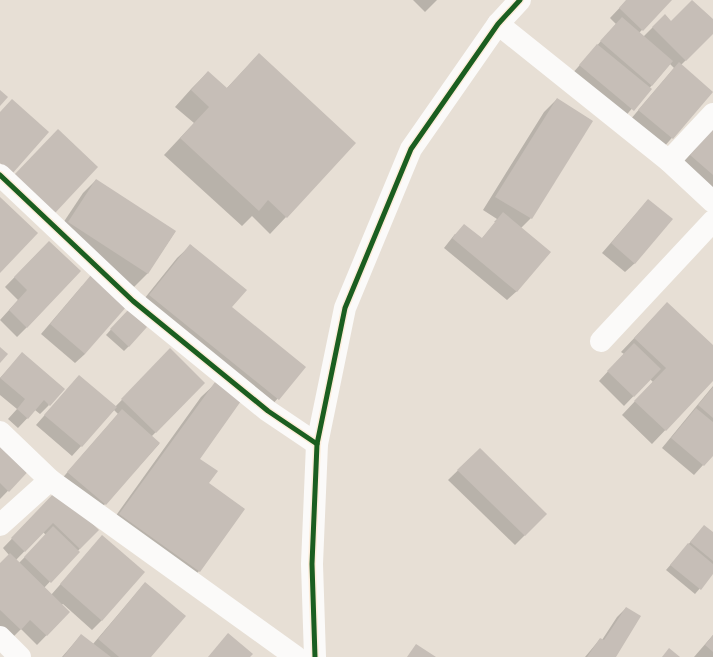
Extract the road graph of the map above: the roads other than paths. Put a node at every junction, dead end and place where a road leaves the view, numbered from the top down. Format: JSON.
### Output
{"nodes":[{"id":1,"x":520,"y":0,"type":"edge"},
{"id":2,"x":498,"y":24,"type":"junction"},
{"id":3,"x":713,"y":114,"type":"edge"},
{"id":4,"x":669,"y":161,"type":"junction"},
{"id":5,"x":0,"y":175,"type":"edge"},
{"id":6,"x":713,"y":202,"type":"edge"},
{"id":7,"x":713,"y":221,"type":"edge"},
{"id":8,"x":601,"y":341,"type":"dead end"},
{"id":9,"x":0,"y":432,"type":"edge"},
{"id":10,"x":318,"y":444,"type":"junction"},
{"id":11,"x":50,"y":480,"type":"junction"},
{"id":12,"x":0,"y":525,"type":"edge"},
{"id":13,"x":0,"y":637,"type":"edge"},
{"id":14,"x":20,"y":657,"type":"edge"},
{"id":15,"x":296,"y":657,"type":"edge"},
{"id":16,"x":315,"y":657,"type":"edge"}],
"edges":[{"from":1,"to":2,"type":"street"},
{"from":2,"to":4,"type":"street"},
{"from":2,"to":10,"type":"street"},
{"from":3,"to":4,"type":"street"},
{"from":4,"to":6,"type":"street"},
{"from":5,"to":10,"type":"street"},
{"from":7,"to":8,"type":"street"},
{"from":9,"to":11,"type":"street"},
{"from":10,"to":16,"type":"street"},
{"from":11,"to":12,"type":"street"},
{"from":11,"to":15,"type":"street"},
{"from":13,"to":14,"type":"street"}]}
